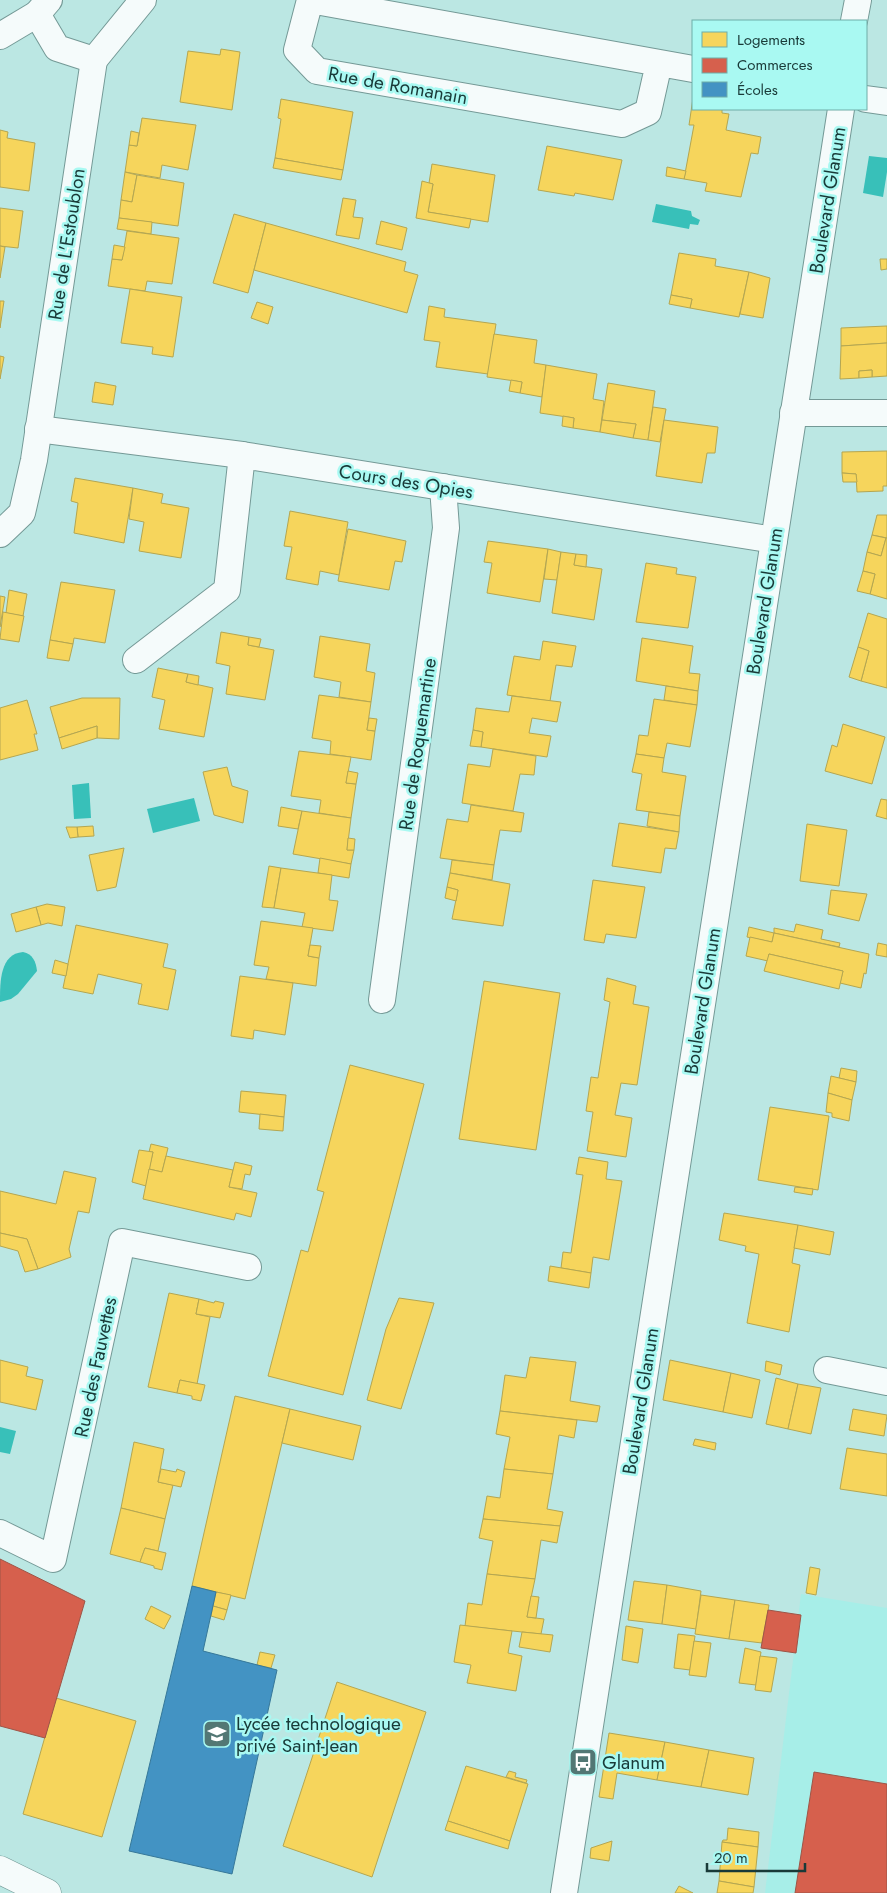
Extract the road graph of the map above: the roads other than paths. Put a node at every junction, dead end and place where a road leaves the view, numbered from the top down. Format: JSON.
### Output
{"nodes":[{"id":1,"x":142,"y":0,"type":"edge"},
{"id":2,"x":858,"y":0,"type":"edge"},
{"id":3,"x":43,"y":7,"type":"edge"},
{"id":4,"x":854,"y":20,"type":"edge"},
{"id":5,"x":0,"y":36,"type":"edge"},
{"id":6,"x":94,"y":60,"type":"junction"},
{"id":7,"x":659,"y":63,"type":"junction"},
{"id":8,"x":692,"y":69,"type":"edge"},
{"id":9,"x":867,"y":99,"type":"edge"},
{"id":10,"x":887,"y":102,"type":"edge"},
{"id":11,"x":841,"y":110,"type":"edge"},
{"id":12,"x":794,"y":413,"type":"junction"},
{"id":13,"x":887,"y":414,"type":"edge"},
{"id":14,"x":38,"y":429,"type":"junction"},
{"id":15,"x":242,"y":455,"type":"junction"},
{"id":16,"x":443,"y":487,"type":"junction"},
{"id":17,"x":0,"y":534,"type":"edge"},
{"id":18,"x":774,"y":540,"type":"junction"},
{"id":19,"x":136,"y":660,"type":"dead end"},
{"id":20,"x":382,"y":1000,"type":"dead end"},
{"id":21,"x":248,"y":1267,"type":"dead end"},
{"id":22,"x":827,"y":1370,"type":"dead end"},
{"id":23,"x":887,"y":1382,"type":"edge"},
{"id":24,"x":0,"y":1533,"type":"edge"},
{"id":25,"x":0,"y":1870,"type":"edge"},
{"id":26,"x":47,"y":1893,"type":"edge"},
{"id":27,"x":564,"y":1893,"type":"edge"}],
"edges":[{"from":1,"to":6,"type":"street"},
{"from":2,"to":4,"type":"street"},
{"from":3,"to":5,"type":"street"},
{"from":3,"to":6,"type":"street"},
{"from":6,"to":14,"type":"street","name":"Rue de L'Estoublon"},
{"from":7,"to":7,"type":"street","name":"Rue de Romanain"},
{"from":7,"to":8,"type":"street","name":"Rue de Romanain"},
{"from":9,"to":10,"type":"street"},
{"from":11,"to":12,"type":"street","name":"Boulevard Glanum"},
{"from":12,"to":13,"type":"street"},
{"from":12,"to":18,"type":"street","name":"Boulevard Glanum"},
{"from":14,"to":15,"type":"street","name":"Cours des Opies"},
{"from":14,"to":17,"type":"street","name":"Rue de L'Estoublon"},
{"from":15,"to":16,"type":"street","name":"Cours des Opies"},
{"from":15,"to":19,"type":"street"},
{"from":16,"to":18,"type":"street","name":"Cours des Opies"},
{"from":16,"to":20,"type":"street","name":"Rue de Roquemartine"},
{"from":18,"to":27,"type":"street","name":"Boulevard Glanum"},
{"from":21,"to":24,"type":"street","name":"Rue des Fauvettes"},
{"from":22,"to":23,"type":"street"},
{"from":25,"to":26,"type":"main road"}]}
